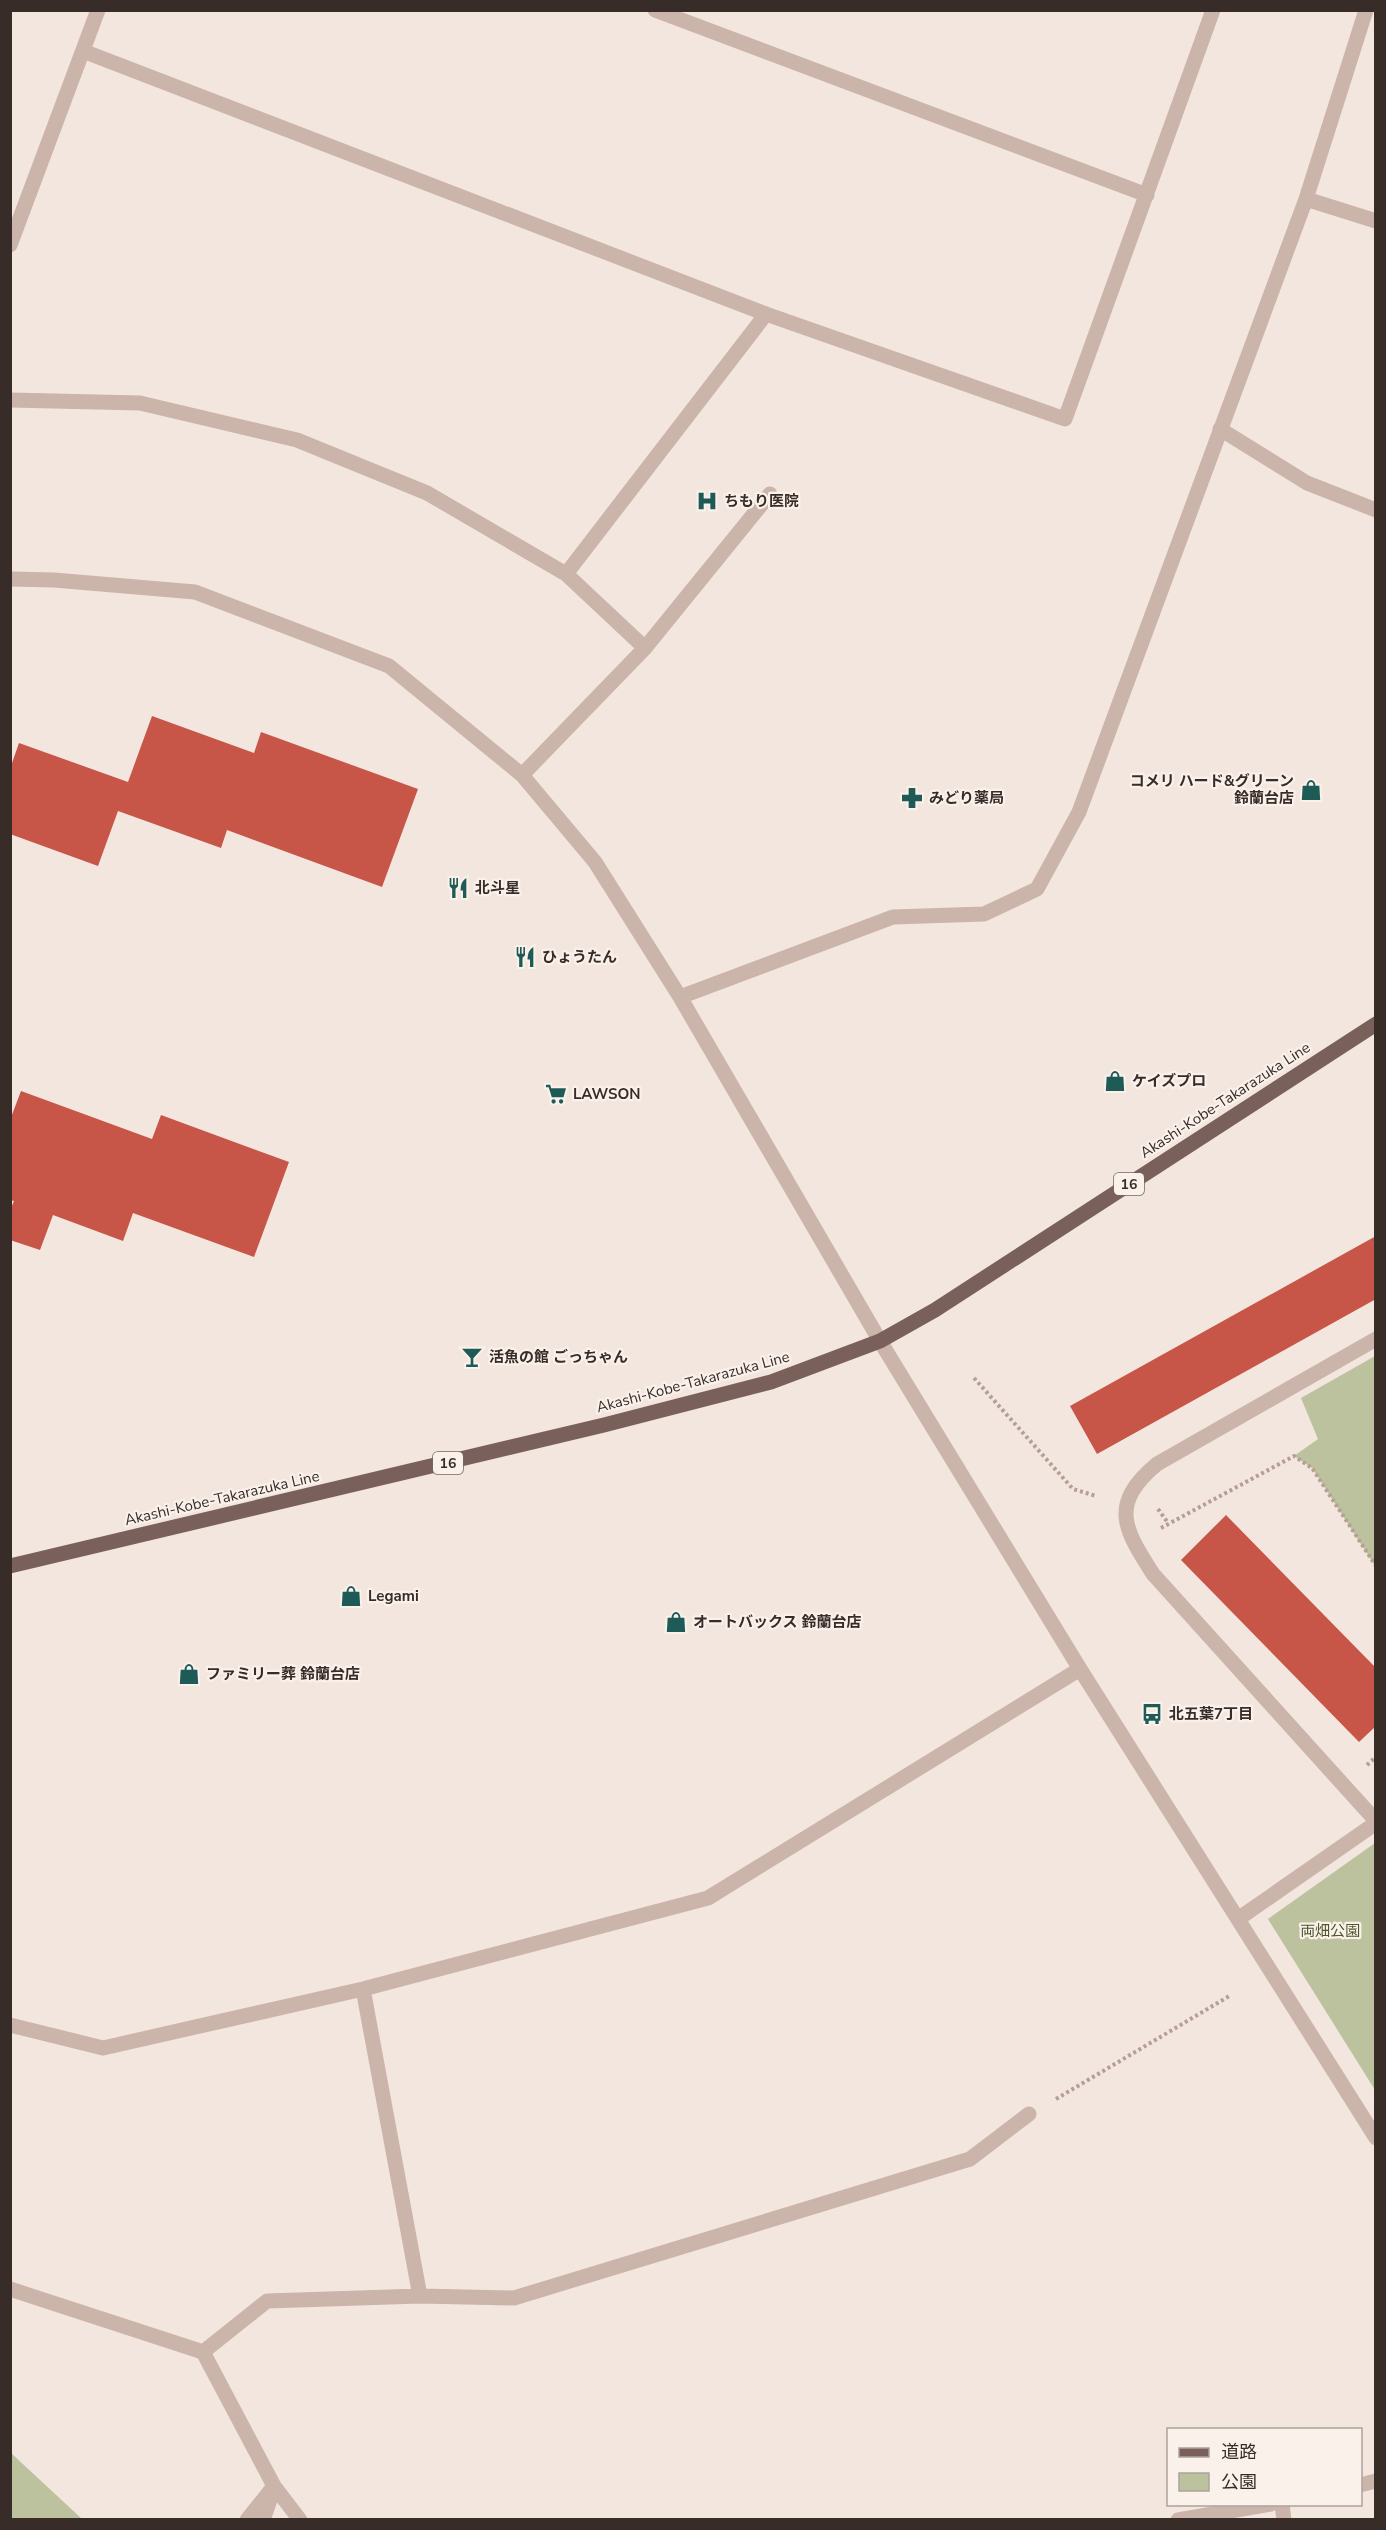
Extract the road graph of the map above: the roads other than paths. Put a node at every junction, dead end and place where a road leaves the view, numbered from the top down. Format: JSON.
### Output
{"nodes":[{"id":1,"x":98,"y":10,"type":"edge"},
{"id":2,"x":655,"y":10,"type":"edge"},
{"id":3,"x":1213,"y":10,"type":"edge"},
{"id":4,"x":1366,"y":10,"type":"edge"},
{"id":5,"x":83,"y":51,"type":"junction"},
{"id":6,"x":1148,"y":195,"type":"junction"},
{"id":7,"x":1306,"y":199,"type":"junction"},
{"id":8,"x":1376,"y":221,"type":"edge"},
{"id":9,"x":10,"y":245,"type":"edge"},
{"id":10,"x":766,"y":314,"type":"junction"},
{"id":11,"x":10,"y":400,"type":"edge"},
{"id":12,"x":1220,"y":429,"type":"junction"},
{"id":13,"x":770,"y":494,"type":"dead end"},
{"id":14,"x":1376,"y":510,"type":"edge"},
{"id":15,"x":566,"y":574,"type":"junction"},
{"id":16,"x":10,"y":579,"type":"edge"},
{"id":17,"x":645,"y":648,"type":"junction"},
{"id":18,"x":522,"y":775,"type":"junction"},
{"id":19,"x":680,"y":997,"type":"junction"},
{"id":20,"x":1376,"y":1024,"type":"edge"},
{"id":21,"x":1376,"y":1339,"type":"edge"},
{"id":22,"x":880,"y":1341,"type":"junction"},
{"id":23,"x":10,"y":1566,"type":"edge"},
{"id":24,"x":1080,"y":1669,"type":"junction"},
{"id":25,"x":1376,"y":1822,"type":"edge"},
{"id":26,"x":1238,"y":1919,"type":"junction"},
{"id":27,"x":363,"y":1989,"type":"junction"},
{"id":28,"x":10,"y":2025,"type":"edge"},
{"id":29,"x":1029,"y":2114,"type":"road end"},
{"id":30,"x":1376,"y":2138,"type":"edge"},
{"id":31,"x":10,"y":2289,"type":"edge"},
{"id":32,"x":420,"y":2296,"type":"junction"},
{"id":33,"x":203,"y":2352,"type":"junction"},
{"id":34,"x":274,"y":2486,"type":"junction"},
{"id":35,"x":1265,"y":2506,"type":"edge"},
{"id":36,"x":247,"y":2520,"type":"edge"},
{"id":37,"x":263,"y":2520,"type":"edge"},
{"id":38,"x":300,"y":2520,"type":"edge"},
{"id":39,"x":1178,"y":2520,"type":"edge"}],
"edges":[{"from":1,"to":5,"type":"street"},
{"from":2,"to":6,"type":"street"},
{"from":3,"to":6,"type":"street"},
{"from":4,"to":7,"type":"street"},
{"from":5,"to":9,"type":"street"},
{"from":5,"to":10,"type":"street"},
{"from":6,"to":10,"type":"street"},
{"from":7,"to":8,"type":"street"},
{"from":7,"to":12,"type":"street"},
{"from":10,"to":15,"type":"street"},
{"from":11,"to":15,"type":"street"},
{"from":12,"to":14,"type":"street"},
{"from":12,"to":19,"type":"street"},
{"from":13,"to":17,"type":"street"},
{"from":15,"to":17,"type":"street"},
{"from":16,"to":18,"type":"street"},
{"from":17,"to":18,"type":"street"},
{"from":18,"to":19,"type":"street"},
{"from":19,"to":22,"type":"street"},
{"from":20,"to":22,"type":"main road","name":"Akashi-Kobe-Takarazuka Line","number":"16"},
{"from":21,"to":25,"type":"street"},
{"from":22,"to":23,"type":"main road","name":"Akashi-Kobe-Takarazuka Line","number":"16"},
{"from":22,"to":24,"type":"street"},
{"from":24,"to":26,"type":"street"},
{"from":24,"to":27,"type":"street"},
{"from":25,"to":26,"type":"street"},
{"from":26,"to":30,"type":"street"},
{"from":27,"to":28,"type":"street"},
{"from":27,"to":32,"type":"street"},
{"from":29,"to":32,"type":"street"},
{"from":31,"to":33,"type":"street"},
{"from":32,"to":33,"type":"street"},
{"from":33,"to":34,"type":"street"},
{"from":34,"to":36,"type":"street"},
{"from":34,"to":37,"type":"street"},
{"from":34,"to":38,"type":"street"},
{"from":35,"to":39,"type":"street"}]}
